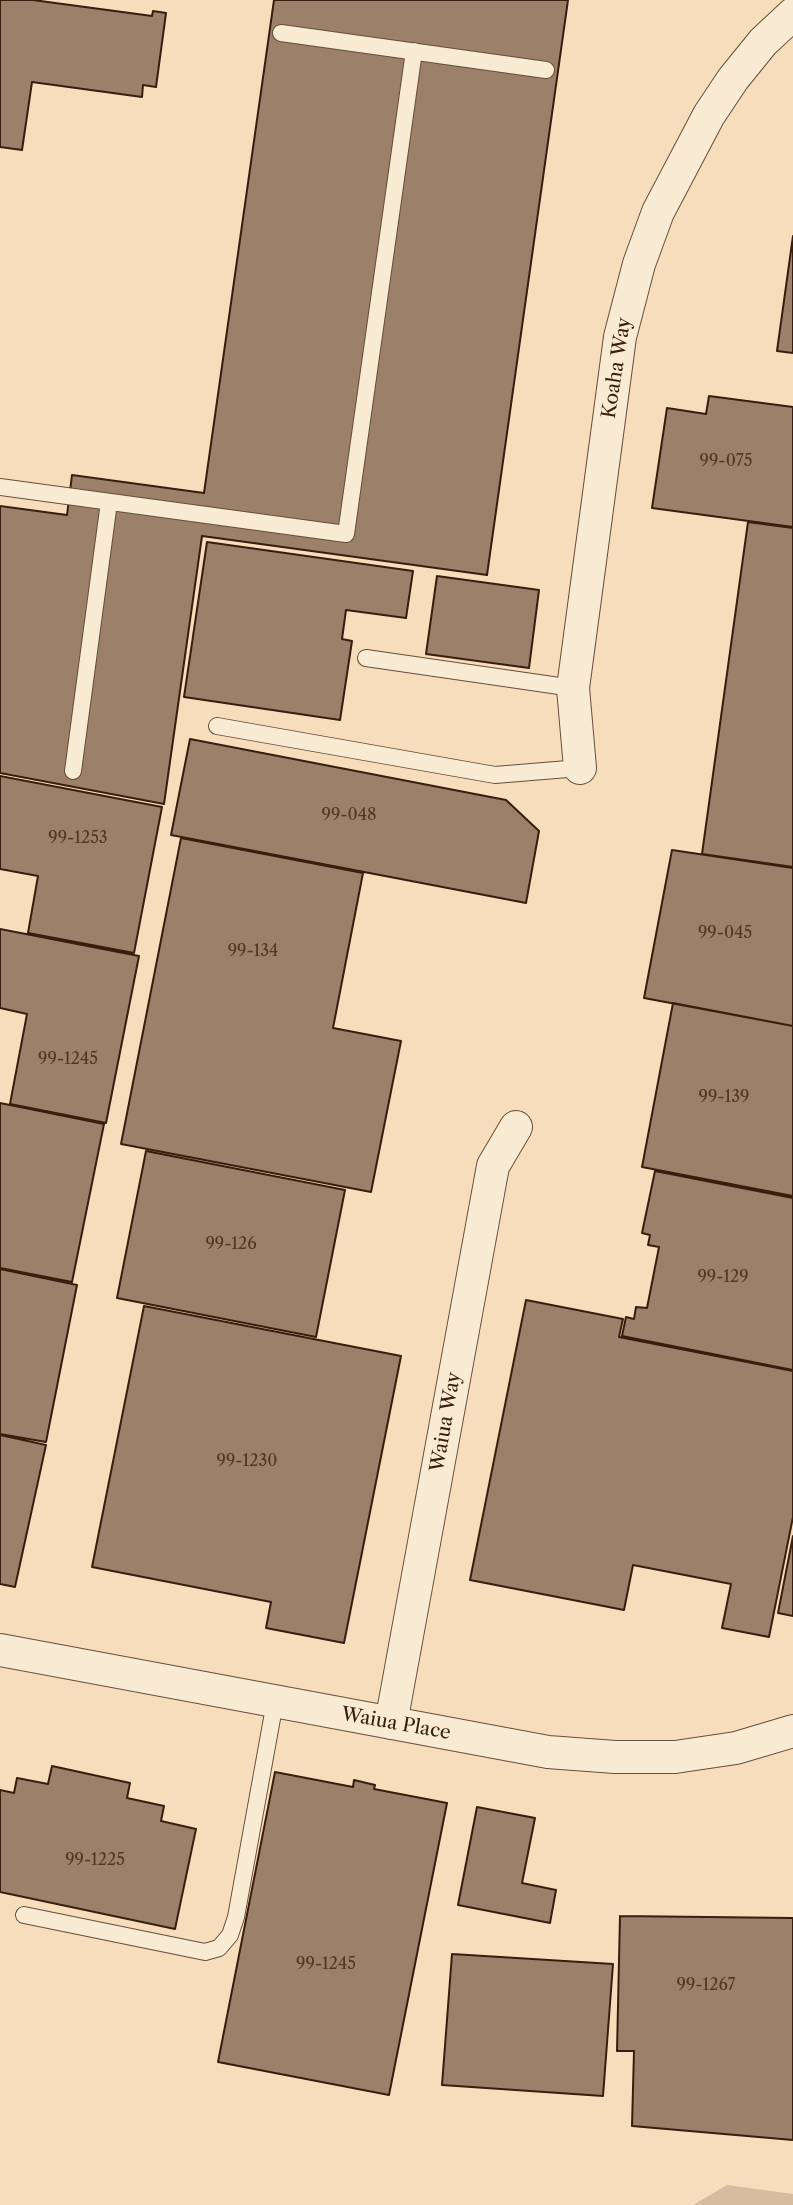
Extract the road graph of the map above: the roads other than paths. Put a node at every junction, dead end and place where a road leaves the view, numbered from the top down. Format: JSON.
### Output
{"nodes":[{"id":1,"x":793,"y":14,"type":"edge"},
{"id":2,"x":281,"y":33,"type":"dead end"},
{"id":3,"x":414,"y":51,"type":"junction"},
{"id":4,"x":546,"y":70,"type":"dead end"},
{"id":5,"x":0,"y":487,"type":"edge"},
{"id":6,"x":108,"y":502,"type":"junction"},
{"id":7,"x":366,"y":658,"type":"dead end"},
{"id":8,"x":573,"y":688,"type":"junction"},
{"id":9,"x":217,"y":726,"type":"dead end"},
{"id":10,"x":580,"y":768,"type":"joint"},
{"id":11,"x":73,"y":771,"type":"dead end"},
{"id":12,"x":516,"y":1127,"type":"dead end"},
{"id":13,"x":0,"y":1650,"type":"edge"},
{"id":14,"x":275,"y":1702,"type":"junction"},
{"id":15,"x":391,"y":1723,"type":"junction"},
{"id":16,"x":793,"y":1731,"type":"edge"},
{"id":17,"x":24,"y":1915,"type":"dead end"}],
"edges":[{"from":1,"to":8,"type":"street","name":"Koaha Way"},
{"from":2,"to":3,"type":"lane"},
{"from":3,"to":4,"type":"lane"},
{"from":3,"to":6,"type":"lane"},
{"from":5,"to":6,"type":"lane"},
{"from":6,"to":11,"type":"lane"},
{"from":7,"to":8,"type":"lane"},
{"from":8,"to":10,"type":"street","name":"Koaha Way"},
{"from":9,"to":10,"type":"lane"},
{"from":12,"to":15,"type":"street","name":"Waiua Way"},
{"from":13,"to":14,"type":"street","name":"Waiua Place"},
{"from":14,"to":15,"type":"street","name":"Waiua Place"},
{"from":14,"to":17,"type":"lane"},
{"from":15,"to":16,"type":"street","name":"Waiua Place"}]}
